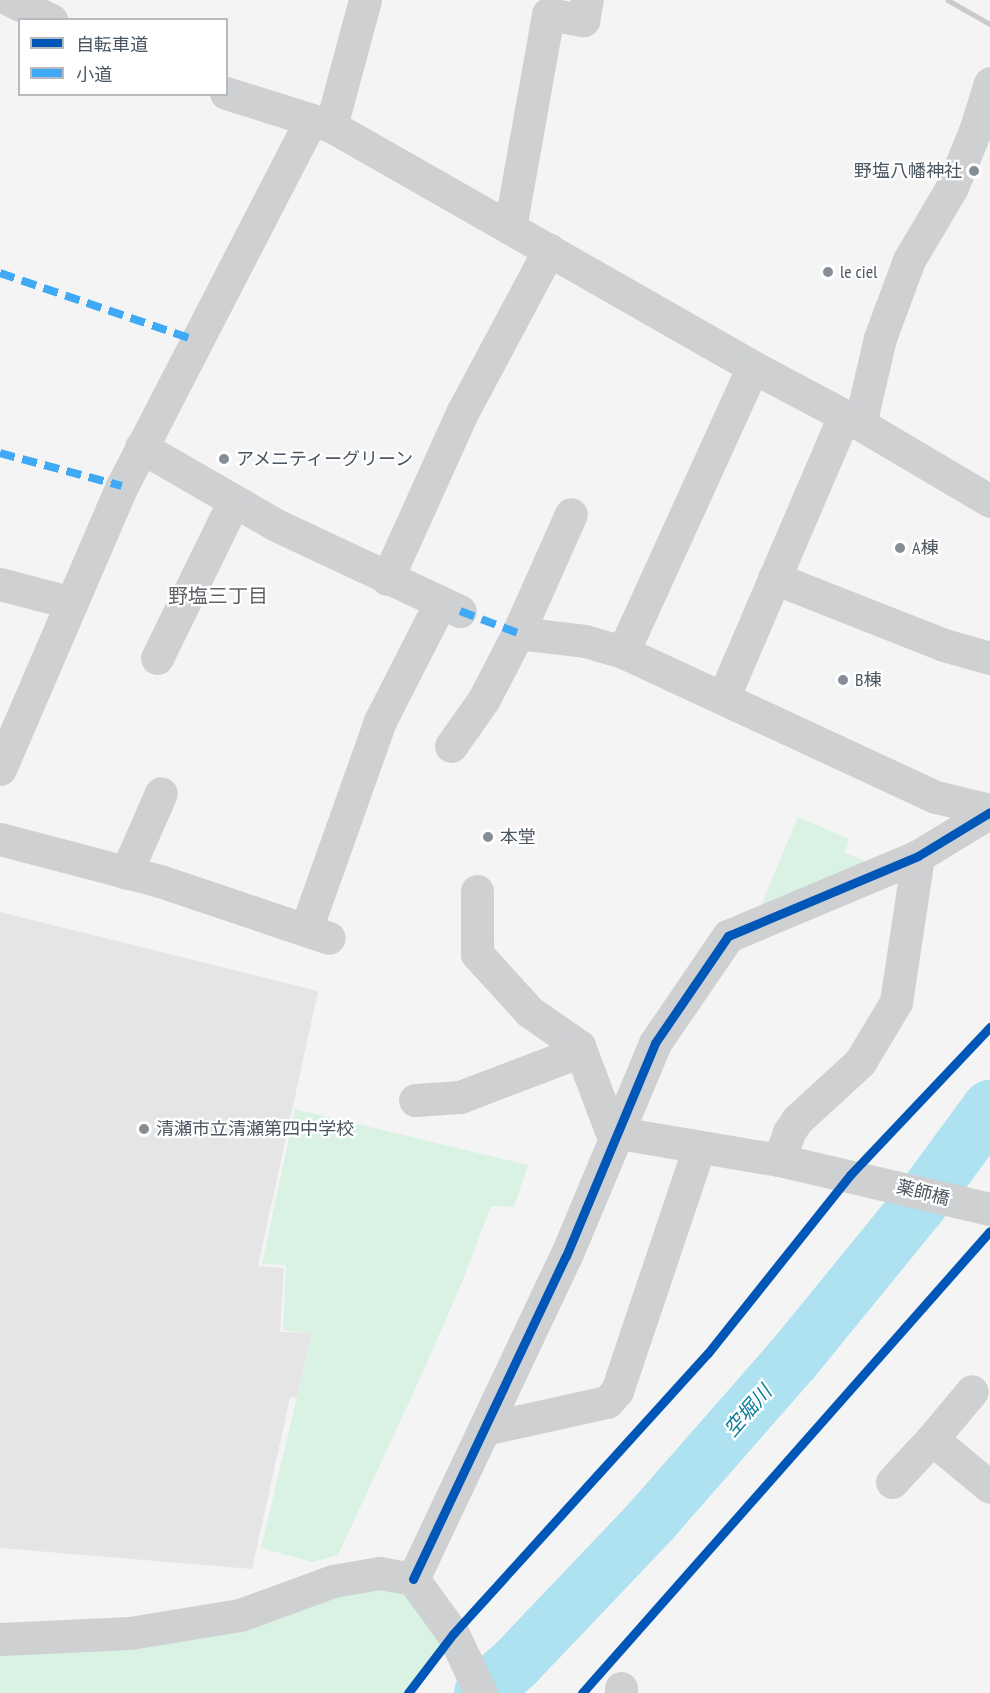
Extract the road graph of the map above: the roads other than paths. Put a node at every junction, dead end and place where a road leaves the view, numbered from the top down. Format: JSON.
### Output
{"nodes":[{"id":1,"x":365,"y":0,"type":"edge"},
{"id":2,"x":587,"y":0,"type":"edge"},
{"id":3,"x":990,"y":83,"type":"edge"},
{"id":4,"x":228,"y":94,"type":"edge"},
{"id":5,"x":321,"y":123,"type":"junction"},
{"id":6,"x":510,"y":228,"type":"junction"},
{"id":7,"x":549,"y":250,"type":"junction"},
{"id":8,"x":753,"y":367,"type":"junction"},
{"id":9,"x":852,"y":420,"type":"junction"},
{"id":10,"x":141,"y":447,"type":"junction"},
{"id":11,"x":234,"y":501,"type":"junction"},
{"id":12,"x":990,"y":501,"type":"edge"},
{"id":13,"x":571,"y":514,"type":"dead end"},
{"id":14,"x":774,"y":578,"type":"junction"},
{"id":15,"x":387,"y":579,"type":"junction"},
{"id":16,"x":0,"y":584,"type":"edge"},
{"id":17,"x":72,"y":603,"type":"junction"},
{"id":18,"x":518,"y":633,"type":"junction"},
{"id":19,"x":623,"y":652,"type":"junction"},
{"id":20,"x":157,"y":658,"type":"dead end"},
{"id":21,"x":990,"y":658,"type":"edge"},
{"id":22,"x":724,"y":696,"type":"junction"},
{"id":23,"x":451,"y":746,"type":"dead end"},
{"id":24,"x":0,"y":769,"type":"edge"},
{"id":25,"x":162,"y":793,"type":"dead end"},
{"id":26,"x":990,"y":811,"type":"edge"},
{"id":27,"x":0,"y":839,"type":"edge"},
{"id":28,"x":918,"y":856,"type":"junction"},
{"id":29,"x":126,"y":873,"type":"junction"},
{"id":30,"x":477,"y":891,"type":"dead end"},
{"id":31,"x":581,"y":1051,"type":"junction"},
{"id":32,"x":415,"y":1100,"type":"dead end"},
{"id":33,"x":619,"y":1133,"type":"junction"},
{"id":34,"x":699,"y":1147,"type":"junction"},
{"id":35,"x":779,"y":1160,"type":"junction"},
{"id":36,"x":990,"y":1209,"type":"edge"},
{"id":37,"x":972,"y":1391,"type":"dead end"},
{"id":38,"x":484,"y":1429,"type":"junction"},
{"id":39,"x":932,"y":1439,"type":"junction"},
{"id":40,"x":892,"y":1482,"type":"dead end"},
{"id":41,"x":990,"y":1487,"type":"edge"},
{"id":42,"x":413,"y":1579,"type":"junction"},
{"id":43,"x":0,"y":1640,"type":"edge"},
{"id":44,"x":481,"y":1693,"type":"edge"}],
"edges":[{"from":1,"to":5,"type":"street"},
{"from":2,"to":6,"type":"street"},
{"from":3,"to":9,"type":"street"},
{"from":4,"to":5,"type":"street"},
{"from":5,"to":6,"type":"street"},
{"from":5,"to":10,"type":"street"},
{"from":6,"to":7,"type":"street"},
{"from":7,"to":8,"type":"street"},
{"from":7,"to":15,"type":"street"},
{"from":8,"to":9,"type":"street"},
{"from":8,"to":19,"type":"street"},
{"from":9,"to":12,"type":"street"},
{"from":9,"to":14,"type":"street"},
{"from":10,"to":11,"type":"street"},
{"from":10,"to":17,"type":"street"},
{"from":11,"to":15,"type":"street"},
{"from":11,"to":20,"type":"street"},
{"from":13,"to":18,"type":"street"},
{"from":14,"to":21,"type":"street"},
{"from":14,"to":22,"type":"street"},
{"from":15,"to":29,"type":"street"},
{"from":16,"to":17,"type":"street"},
{"from":17,"to":24,"type":"street"},
{"from":18,"to":19,"type":"street"},
{"from":18,"to":23,"type":"street"},
{"from":19,"to":22,"type":"street"},
{"from":22,"to":26,"type":"street"},
{"from":25,"to":29,"type":"street"},
{"from":26,"to":28,"type":"street"},
{"from":27,"to":29,"type":"street"},
{"from":28,"to":33,"type":"street"},
{"from":28,"to":35,"type":"street"},
{"from":30,"to":31,"type":"street"},
{"from":31,"to":32,"type":"street"},
{"from":31,"to":33,"type":"street"},
{"from":33,"to":34,"type":"street","name":"薬師橋"},
{"from":33,"to":38,"type":"street"},
{"from":34,"to":35,"type":"street","name":"薬師橋"},
{"from":34,"to":38,"type":"street"},
{"from":35,"to":36,"type":"street","name":"薬師橋"},
{"from":37,"to":39,"type":"street"},
{"from":38,"to":42,"type":"street"},
{"from":39,"to":40,"type":"street"},
{"from":39,"to":41,"type":"street"},
{"from":42,"to":43,"type":"street"},
{"from":42,"to":44,"type":"street"}]}
